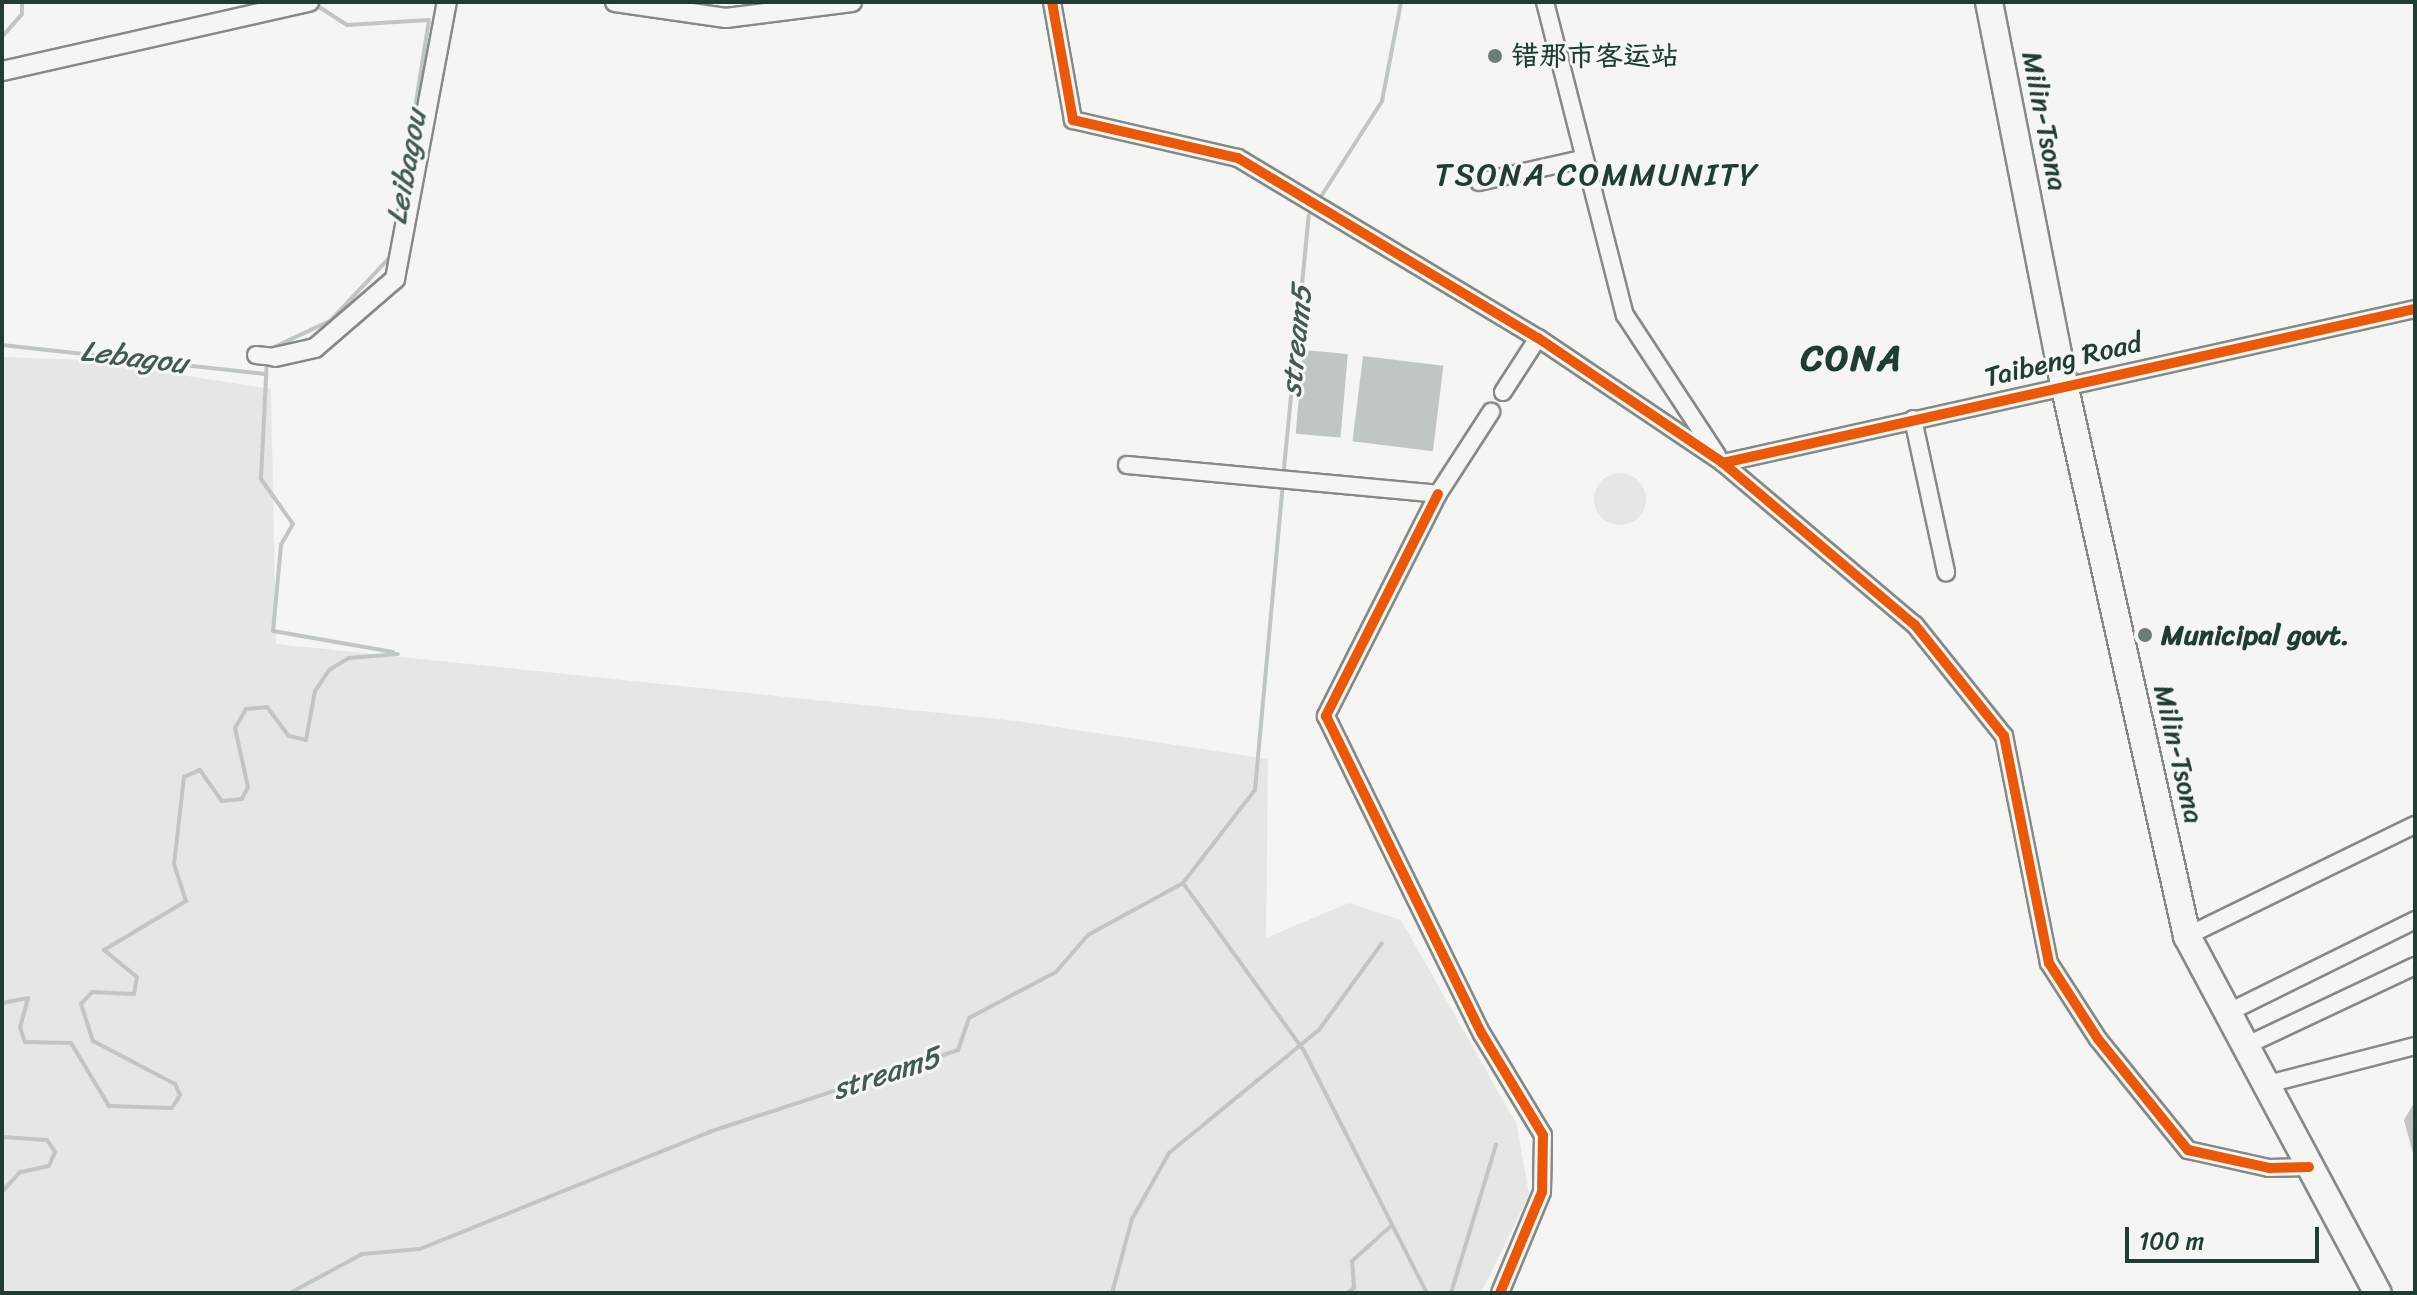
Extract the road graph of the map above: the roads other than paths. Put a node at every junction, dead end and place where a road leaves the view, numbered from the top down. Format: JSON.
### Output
{"nodes":[{"id":1,"x":309,"y":2,"type":"edge"},
{"id":2,"x":447,"y":2,"type":"edge"},
{"id":3,"x":615,"y":2,"type":"edge"},
{"id":4,"x":852,"y":2,"type":"edge"},
{"id":5,"x":1052,"y":2,"type":"edge"},
{"id":6,"x":1545,"y":2,"type":"edge"},
{"id":7,"x":1989,"y":2,"type":"edge"},
{"id":8,"x":2,"y":71,"type":"edge"},
{"id":9,"x":1582,"y":159,"type":"junction"},
{"id":10,"x":1479,"y":182,"type":"dead end"},
{"id":11,"x":2415,"y":309,"type":"edge"},
{"id":12,"x":1538,"y":338,"type":"junction"},
{"id":13,"x":256,"y":355,"type":"dead end"},
{"id":14,"x":275,"y":357,"type":"joint"},
{"id":15,"x":2064,"y":384,"type":"junction"},
{"id":16,"x":1503,"y":392,"type":"dead end"},
{"id":17,"x":1491,"y":412,"type":"dead end"},
{"id":18,"x":1913,"y":419,"type":"junction"},
{"id":19,"x":1723,"y":463,"type":"junction"},
{"id":20,"x":1127,"y":465,"type":"dead end"},
{"id":21,"x":1438,"y":494,"type":"junction"},
{"id":22,"x":1946,"y":572,"type":"dead end"},
{"id":23,"x":2415,"y":825,"type":"edge"},
{"id":24,"x":2415,"y":920,"type":"edge"},
{"id":25,"x":2187,"y":936,"type":"junction"},
{"id":26,"x":2415,"y":966,"type":"edge"},
{"id":27,"x":2225,"y":1014,"type":"junction"},
{"id":28,"x":2415,"y":1046,"type":"edge"},
{"id":29,"x":2243,"y":1047,"type":"junction"},
{"id":30,"x":2264,"y":1085,"type":"junction"},
{"id":31,"x":2309,"y":1167,"type":"junction"},
{"id":32,"x":1500,"y":1293,"type":"edge"},
{"id":33,"x":2378,"y":1293,"type":"edge"}],
"edges":[{"from":1,"to":8,"type":"street"},
{"from":2,"to":14,"type":"street"},
{"from":3,"to":4,"type":"street"},
{"from":5,"to":12,"type":"street"},
{"from":6,"to":9,"type":"street"},
{"from":7,"to":15,"type":"highway","name":"Milin-Tsona"},
{"from":9,"to":10,"type":"street"},
{"from":9,"to":19,"type":"street"},
{"from":11,"to":15,"type":"street","name":"Taibeng Road"},
{"from":12,"to":16,"type":"street"},
{"from":12,"to":19,"type":"street"},
{"from":13,"to":14,"type":"street"},
{"from":15,"to":18,"type":"street","name":"Taibeng Road"},
{"from":15,"to":25,"type":"highway","name":"Milin-Tsona"},
{"from":17,"to":21,"type":"street"},
{"from":18,"to":19,"type":"street","name":"Taibeng Road"},
{"from":18,"to":22,"type":"street"},
{"from":19,"to":31,"type":"street"},
{"from":20,"to":21,"type":"street"},
{"from":21,"to":32,"type":"street"},
{"from":23,"to":25,"type":"street"},
{"from":24,"to":27,"type":"street"},
{"from":25,"to":27,"type":"highway","name":"Milin-Tsona"},
{"from":26,"to":29,"type":"street"},
{"from":27,"to":29,"type":"highway","name":"Milin-Tsona"},
{"from":28,"to":30,"type":"street"},
{"from":29,"to":30,"type":"highway","name":"Milin-Tsona"},
{"from":30,"to":31,"type":"highway","name":"Milin-Tsona"},
{"from":31,"to":33,"type":"highway","name":"Milin-Tsona"}]}
